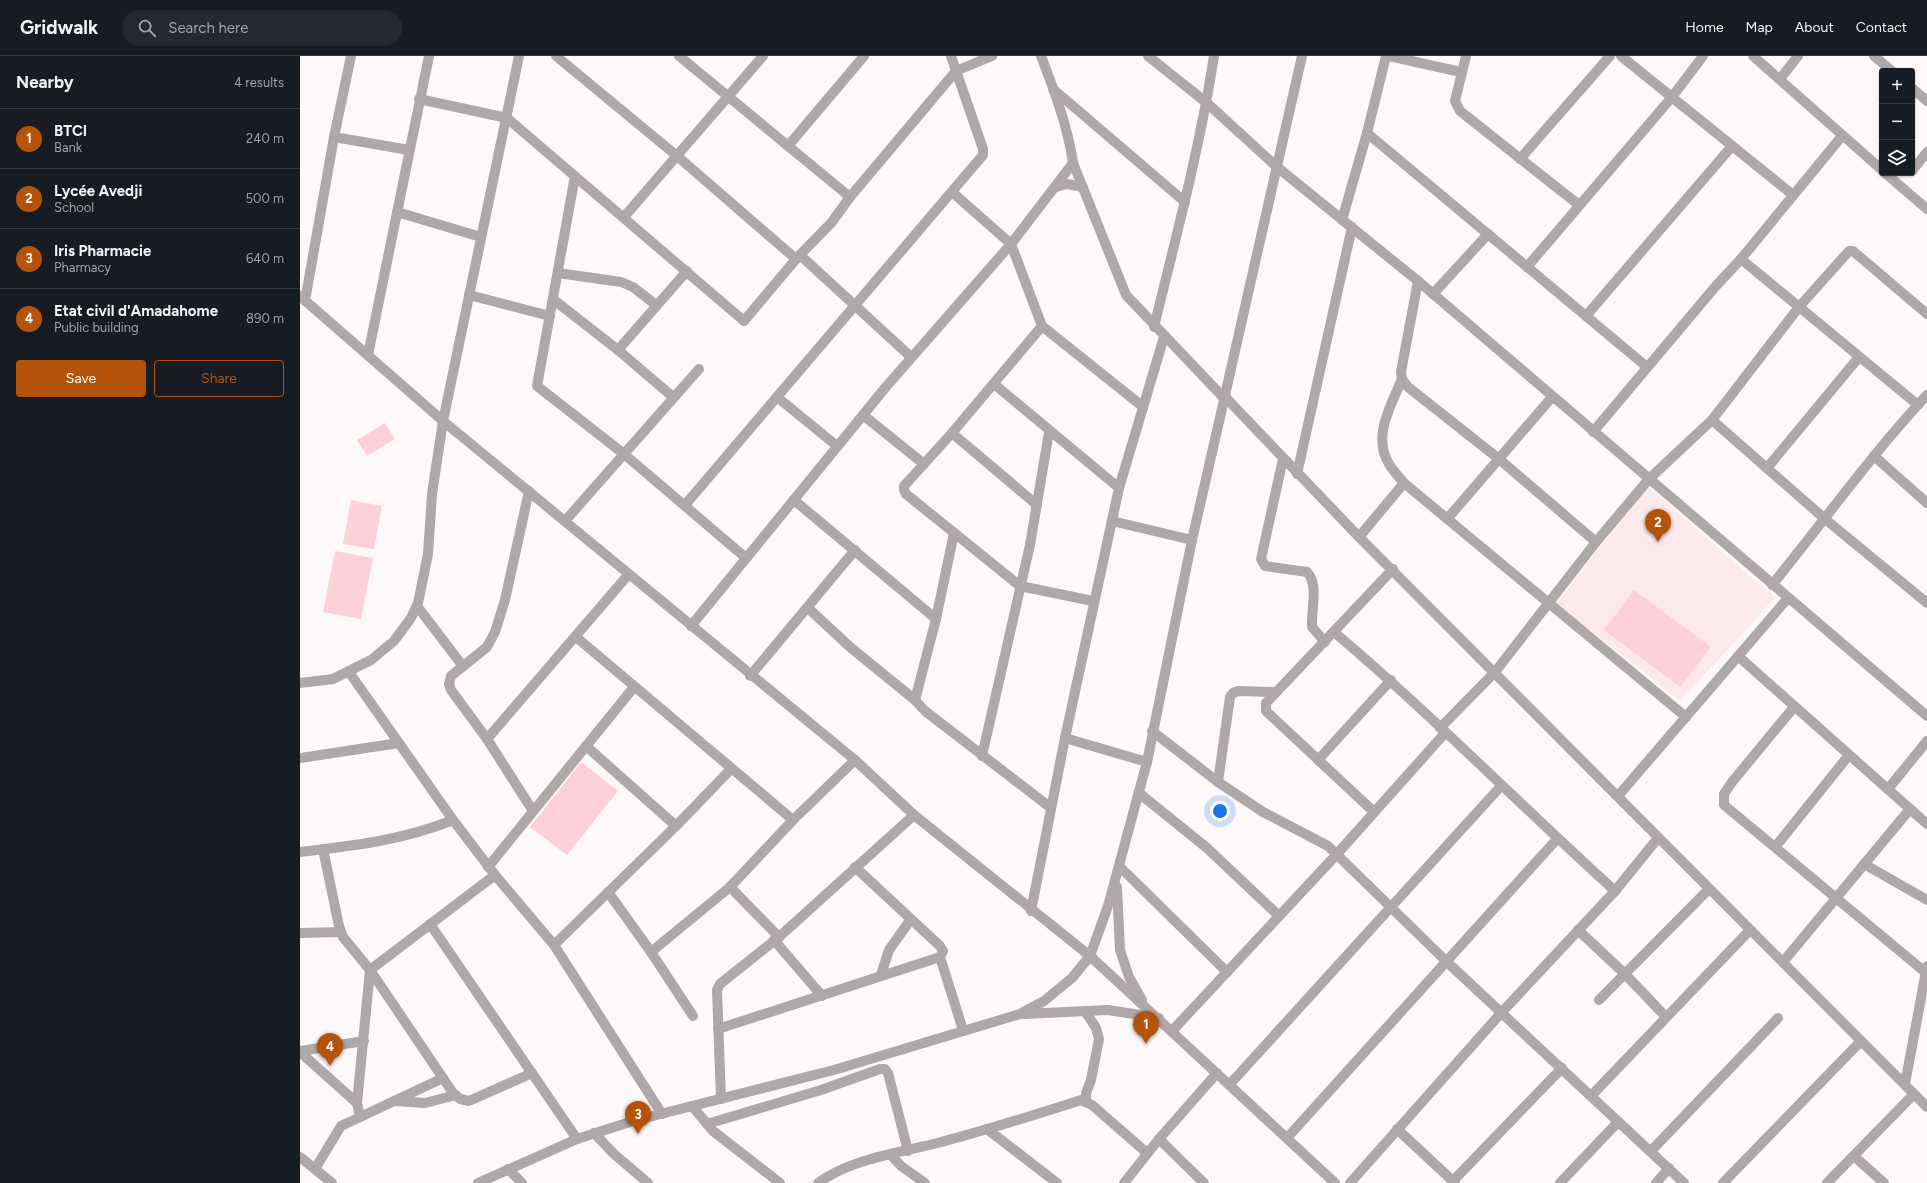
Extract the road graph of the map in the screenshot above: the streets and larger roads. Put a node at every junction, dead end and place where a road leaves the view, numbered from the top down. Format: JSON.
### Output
{"nodes":[{"id":1,"x":351,"y":56,"type":"edge"},
{"id":2,"x":429,"y":56,"type":"edge"},
{"id":3,"x":519,"y":56,"type":"edge"},
{"id":4,"x":556,"y":56,"type":"edge"},
{"id":5,"x":679,"y":56,"type":"edge"},
{"id":6,"x":762,"y":56,"type":"edge"},
{"id":7,"x":864,"y":56,"type":"edge"},
{"id":8,"x":951,"y":56,"type":"edge"},
{"id":9,"x":992,"y":56,"type":"edge"},
{"id":10,"x":1041,"y":56,"type":"edge"},
{"id":11,"x":1148,"y":56,"type":"edge"},
{"id":12,"x":1214,"y":56,"type":"edge"},
{"id":13,"x":1302,"y":56,"type":"edge"},
{"id":14,"x":1386,"y":56,"type":"edge"},
{"id":15,"x":1389,"y":56,"type":"edge"},
{"id":16,"x":1466,"y":56,"type":"edge"},
{"id":17,"x":1610,"y":56,"type":"edge"},
{"id":18,"x":1621,"y":56,"type":"edge"},
{"id":19,"x":1703,"y":56,"type":"edge"},
{"id":20,"x":1753,"y":56,"type":"edge"},
{"id":21,"x":1798,"y":56,"type":"edge"},
{"id":22,"x":1874,"y":56,"type":"edge"},
{"id":23,"x":1888,"y":68,"type":"edge"},
{"id":24,"x":956,"y":70,"type":"junction"},
{"id":25,"x":1461,"y":72,"type":"junction"},
{"id":26,"x":1780,"y":79,"type":"junction"},
{"id":27,"x":1053,"y":89,"type":"junction"},
{"id":28,"x":1915,"y":91,"type":"edge"},
{"id":29,"x":727,"y":97,"type":"junction"},
{"id":30,"x":1672,"y":97,"type":"junction"},
{"id":31,"x":419,"y":99,"type":"junction"},
{"id":32,"x":1927,"y":101,"type":"edge"},
{"id":33,"x":1207,"y":103,"type":"junction"},
{"id":34,"x":507,"y":118,"type":"junction"},
{"id":35,"x":1367,"y":133,"type":"junction"},
{"id":36,"x":1842,"y":136,"type":"junction"},
{"id":37,"x":334,"y":137,"type":"junction"},
{"id":38,"x":788,"y":146,"type":"junction"},
{"id":39,"x":1732,"y":146,"type":"junction"},
{"id":40,"x":409,"y":150,"type":"junction"},
{"id":41,"x":1927,"y":152,"type":"edge"},
{"id":42,"x":677,"y":156,"type":"junction"},
{"id":43,"x":1520,"y":159,"type":"junction"},
{"id":44,"x":1073,"y":163,"type":"junction"},
{"id":45,"x":1277,"y":167,"type":"junction"},
{"id":46,"x":1879,"y":167,"type":"edge"},
{"id":47,"x":1915,"y":167,"type":"edge"},
{"id":48,"x":575,"y":176,"type":"junction"},
{"id":49,"x":1888,"y":176,"type":"edge"},
{"id":50,"x":1908,"y":176,"type":"edge"},
{"id":51,"x":1900,"y":186,"type":"junction"},
{"id":52,"x":1056,"y":187,"type":"junction"},
{"id":53,"x":1083,"y":187,"type":"junction"},
{"id":54,"x":952,"y":192,"type":"junction"},
{"id":55,"x":1793,"y":195,"type":"junction"},
{"id":56,"x":850,"y":197,"type":"junction"},
{"id":57,"x":1185,"y":202,"type":"junction"},
{"id":58,"x":1579,"y":205,"type":"junction"},
{"id":59,"x":1927,"y":209,"type":"edge"},
{"id":60,"x":397,"y":212,"type":"junction"},
{"id":61,"x":624,"y":217,"type":"junction"},
{"id":62,"x":1342,"y":220,"type":"junction"},
{"id":63,"x":1352,"y":227,"type":"junction"},
{"id":64,"x":1488,"y":234,"type":"junction"},
{"id":65,"x":481,"y":237,"type":"junction"},
{"id":66,"x":1011,"y":244,"type":"junction"},
{"id":67,"x":798,"y":257,"type":"junction"},
{"id":68,"x":1741,"y":259,"type":"junction"},
{"id":69,"x":1527,"y":267,"type":"junction"},
{"id":70,"x":687,"y":271,"type":"junction"},
{"id":71,"x":558,"y":273,"type":"junction"},
{"id":72,"x":1418,"y":281,"type":"junction"},
{"id":73,"x":1433,"y":294,"type":"junction"},
{"id":74,"x":469,"y":295,"type":"junction"},
{"id":75,"x":303,"y":298,"type":"edge"},
{"id":76,"x":554,"y":300,"type":"junction"},
{"id":77,"x":656,"y":305,"type":"junction"},
{"id":78,"x":855,"y":305,"type":"junction"},
{"id":79,"x":1799,"y":307,"type":"junction"},
{"id":80,"x":1927,"y":314,"type":"edge"},
{"id":81,"x":550,"y":316,"type":"junction"},
{"id":82,"x":1586,"y":316,"type":"junction"},
{"id":83,"x":1042,"y":326,"type":"junction"},
{"id":84,"x":1154,"y":327,"type":"junction"},
{"id":85,"x":1164,"y":337,"type":"junction"},
{"id":86,"x":618,"y":350,"type":"junction"},
{"id":87,"x":368,"y":355,"type":"junction"},
{"id":88,"x":1859,"y":357,"type":"junction"},
{"id":89,"x":911,"y":358,"type":"junction"},
{"id":90,"x":1647,"y":367,"type":"junction"},
{"id":91,"x":699,"y":369,"type":"dead end"},
{"id":92,"x":1402,"y":379,"type":"junction"},
{"id":93,"x":994,"y":384,"type":"junction"},
{"id":94,"x":1927,"y":395,"type":"edge"},
{"id":95,"x":673,"y":397,"type":"junction"},
{"id":96,"x":777,"y":397,"type":"junction"},
{"id":97,"x":1552,"y":397,"type":"junction"},
{"id":98,"x":1224,"y":398,"type":"junction"},
{"id":99,"x":1918,"y":405,"type":"junction"},
{"id":100,"x":1142,"y":406,"type":"junction"},
{"id":101,"x":863,"y":415,"type":"junction"},
{"id":102,"x":1712,"y":420,"type":"junction"},
{"id":103,"x":443,"y":421,"type":"junction"},
{"id":104,"x":1049,"y":432,"type":"junction"},
{"id":105,"x":1593,"y":432,"type":"junction"},
{"id":106,"x":952,"y":433,"type":"junction"},
{"id":107,"x":837,"y":446,"type":"junction"},
{"id":108,"x":624,"y":454,"type":"junction"},
{"id":109,"x":1874,"y":456,"type":"junction"},
{"id":110,"x":1283,"y":459,"type":"junction"},
{"id":111,"x":1499,"y":459,"type":"junction"},
{"id":112,"x":924,"y":464,"type":"junction"},
{"id":113,"x":1767,"y":468,"type":"junction"},
{"id":114,"x":1297,"y":474,"type":"junction"},
{"id":115,"x":1649,"y":479,"type":"junction"},
{"id":116,"x":1404,"y":483,"type":"junction"},
{"id":117,"x":1119,"y":488,"type":"junction"},
{"id":118,"x":529,"y":491,"type":"junction"},
{"id":119,"x":794,"y":500,"type":"junction"},
{"id":120,"x":1927,"y":503,"type":"edge"},
{"id":121,"x":685,"y":505,"type":"junction"},
{"id":122,"x":1037,"y":505,"type":"junction"},
{"id":123,"x":1448,"y":518,"type":"junction"},
{"id":124,"x":1825,"y":519,"type":"junction"},
{"id":125,"x":565,"y":521,"type":"junction"},
{"id":126,"x":1112,"y":521,"type":"junction"},
{"id":127,"x":954,"y":532,"type":"junction"},
{"id":128,"x":1359,"y":537,"type":"junction"},
{"id":129,"x":1192,"y":540,"type":"junction"},
{"id":130,"x":1596,"y":542,"type":"junction"},
{"id":131,"x":855,"y":550,"type":"junction"},
{"id":132,"x":746,"y":558,"type":"junction"},
{"id":133,"x":1393,"y":569,"type":"junction"},
{"id":134,"x":628,"y":574,"type":"junction"},
{"id":135,"x":1772,"y":585,"type":"junction"},
{"id":136,"x":1020,"y":586,"type":"junction"},
{"id":137,"x":1788,"y":598,"type":"junction"},
{"id":138,"x":1094,"y":601,"type":"junction"},
{"id":139,"x":1550,"y":602,"type":"junction"},
{"id":140,"x":1927,"y":603,"type":"edge"},
{"id":141,"x":417,"y":606,"type":"junction"},
{"id":142,"x":808,"y":608,"type":"junction"},
{"id":143,"x":936,"y":619,"type":"junction"},
{"id":144,"x":691,"y":626,"type":"junction"},
{"id":145,"x":1334,"y":632,"type":"junction"},
{"id":146,"x":576,"y":637,"type":"junction"},
{"id":147,"x":1325,"y":642,"type":"junction"},
{"id":148,"x":1738,"y":656,"type":"junction"},
{"id":149,"x":462,"y":666,"type":"junction"},
{"id":150,"x":349,"y":672,"type":"junction"},
{"id":151,"x":1495,"y":672,"type":"junction"},
{"id":152,"x":750,"y":676,"type":"junction"},
{"id":153,"x":1391,"y":680,"type":"junction"},
{"id":154,"x":300,"y":683,"type":"edge"},
{"id":155,"x":634,"y":687,"type":"junction"},
{"id":156,"x":1276,"y":692,"type":"junction"},
{"id":157,"x":915,"y":700,"type":"junction"},
{"id":158,"x":1794,"y":707,"type":"junction"},
{"id":159,"x":1927,"y":716,"type":"edge"},
{"id":160,"x":1686,"y":717,"type":"junction"},
{"id":161,"x":1443,"y":730,"type":"junction"},
{"id":162,"x":1152,"y":731,"type":"junction"},
{"id":163,"x":1065,"y":738,"type":"junction"},
{"id":164,"x":487,"y":739,"type":"junction"},
{"id":165,"x":1927,"y":741,"type":"edge"},
{"id":166,"x":399,"y":743,"type":"junction"},
{"id":167,"x":586,"y":746,"type":"junction"},
{"id":168,"x":1849,"y":755,"type":"junction"},
{"id":169,"x":982,"y":756,"type":"junction"},
{"id":170,"x":300,"y":758,"type":"edge"},
{"id":171,"x":855,"y":760,"type":"junction"},
{"id":172,"x":1318,"y":760,"type":"junction"},
{"id":173,"x":1147,"y":762,"type":"junction"},
{"id":174,"x":731,"y":769,"type":"junction"},
{"id":175,"x":1218,"y":782,"type":"junction"},
{"id":176,"x":1501,"y":786,"type":"junction"},
{"id":177,"x":1888,"y":789,"type":"junction"},
{"id":178,"x":1139,"y":793,"type":"junction"},
{"id":179,"x":1618,"y":796,"type":"junction"},
{"id":180,"x":1051,"y":808,"type":"junction"},
{"id":181,"x":1910,"y":809,"type":"junction"},
{"id":182,"x":533,"y":811,"type":"junction"},
{"id":183,"x":1374,"y":812,"type":"junction"},
{"id":184,"x":914,"y":815,"type":"junction"},
{"id":185,"x":453,"y":820,"type":"junction"},
{"id":186,"x":793,"y":820,"type":"junction"},
{"id":187,"x":1927,"y":824,"type":"edge"},
{"id":188,"x":676,"y":826,"type":"junction"},
{"id":189,"x":1658,"y":838,"type":"junction"},
{"id":190,"x":1557,"y":839,"type":"junction"},
{"id":191,"x":1776,"y":846,"type":"junction"},
{"id":192,"x":323,"y":849,"type":"junction"},
{"id":193,"x":300,"y":852,"type":"edge"},
{"id":194,"x":1337,"y":854,"type":"junction"},
{"id":195,"x":1864,"y":864,"type":"junction"},
{"id":196,"x":488,"y":867,"type":"junction"},
{"id":197,"x":1120,"y":867,"type":"junction"},
{"id":198,"x":856,"y":868,"type":"junction"},
{"id":199,"x":495,"y":875,"type":"junction"},
{"id":200,"x":1117,"y":879,"type":"junction"},
{"id":201,"x":730,"y":887,"type":"junction"},
{"id":202,"x":1709,"y":889,"type":"junction"},
{"id":203,"x":1615,"y":891,"type":"junction"},
{"id":204,"x":608,"y":892,"type":"junction"},
{"id":205,"x":1836,"y":899,"type":"junction"},
{"id":206,"x":1927,"y":900,"type":"edge"},
{"id":207,"x":1391,"y":907,"type":"junction"},
{"id":208,"x":1031,"y":911,"type":"junction"},
{"id":209,"x":1280,"y":916,"type":"junction"},
{"id":210,"x":911,"y":919,"type":"junction"},
{"id":211,"x":430,"y":924,"type":"junction"},
{"id":212,"x":1578,"y":930,"type":"junction"},
{"id":213,"x":1750,"y":930,"type":"junction"},
{"id":214,"x":341,"y":932,"type":"junction"},
{"id":215,"x":300,"y":933,"type":"edge"},
{"id":216,"x":776,"y":939,"type":"junction"},
{"id":217,"x":554,"y":945,"type":"junction"},
{"id":218,"x":651,"y":952,"type":"junction"},
{"id":219,"x":1090,"y":956,"type":"junction"},
{"id":220,"x":940,"y":957,"type":"junction"},
{"id":221,"x":1447,"y":962,"type":"junction"},
{"id":222,"x":1783,"y":962,"type":"junction"},
{"id":223,"x":1926,"y":969,"type":"edge"},
{"id":224,"x":370,"y":970,"type":"junction"},
{"id":225,"x":1226,"y":972,"type":"junction"},
{"id":226,"x":1625,"y":974,"type":"junction"},
{"id":227,"x":881,"y":975,"type":"junction"},
{"id":228,"x":822,"y":996,"type":"junction"},
{"id":229,"x":1599,"y":1000,"type":"dead end"},
{"id":230,"x":1146,"y":1007,"type":"junction"},
{"id":231,"x":1085,"y":1011,"type":"junction"},
{"id":232,"x":1502,"y":1012,"type":"junction"},
{"id":233,"x":1020,"y":1014,"type":"junction"},
{"id":234,"x":693,"y":1016,"type":"dead end"},
{"id":235,"x":1666,"y":1017,"type":"junction"},
{"id":236,"x":1159,"y":1018,"type":"junction"},
{"id":237,"x":1778,"y":1018,"type":"dead end"},
{"id":238,"x":718,"y":1029,"type":"junction"},
{"id":239,"x":963,"y":1030,"type":"junction"},
{"id":240,"x":1172,"y":1031,"type":"junction"},
{"id":241,"x":364,"y":1041,"type":"junction"},
{"id":242,"x":1861,"y":1041,"type":"junction"},
{"id":243,"x":300,"y":1051,"type":"edge"},
{"id":244,"x":1562,"y":1068,"type":"junction"},
{"id":245,"x":532,"y":1073,"type":"junction"},
{"id":246,"x":1217,"y":1073,"type":"junction"},
{"id":247,"x":443,"y":1078,"type":"junction"},
{"id":248,"x":1230,"y":1084,"type":"junction"},
{"id":249,"x":1905,"y":1084,"type":"junction"},
{"id":250,"x":1914,"y":1094,"type":"junction"},
{"id":251,"x":456,"y":1095,"type":"junction"},
{"id":252,"x":1591,"y":1096,"type":"junction"},
{"id":253,"x":721,"y":1099,"type":"junction"},
{"id":254,"x":394,"y":1101,"type":"junction"},
{"id":255,"x":1086,"y":1101,"type":"junction"},
{"id":256,"x":358,"y":1103,"type":"junction"},
{"id":257,"x":692,"y":1106,"type":"junction"},
{"id":258,"x":1927,"y":1107,"type":"edge"},
{"id":259,"x":662,"y":1114,"type":"junction"},
{"id":260,"x":360,"y":1117,"type":"junction"},
{"id":261,"x":1618,"y":1122,"type":"junction"},
{"id":262,"x":707,"y":1124,"type":"junction"},
{"id":263,"x":987,"y":1129,"type":"junction"},
{"id":264,"x":1398,"y":1129,"type":"junction"},
{"id":265,"x":594,"y":1133,"type":"junction"},
{"id":266,"x":1287,"y":1138,"type":"junction"},
{"id":267,"x":577,"y":1139,"type":"junction"},
{"id":268,"x":1159,"y":1139,"type":"junction"},
{"id":269,"x":908,"y":1151,"type":"junction"},
{"id":270,"x":1651,"y":1151,"type":"junction"},
{"id":271,"x":1147,"y":1153,"type":"junction"},
{"id":272,"x":891,"y":1155,"type":"junction"},
{"id":273,"x":1854,"y":1156,"type":"junction"},
{"id":274,"x":300,"y":1157,"type":"edge"},
{"id":275,"x":1669,"y":1168,"type":"junction"},
{"id":276,"x":315,"y":1169,"type":"junction"},
{"id":277,"x":508,"y":1169,"type":"junction"},
{"id":278,"x":1454,"y":1182,"type":"edge"},
{"id":279,"x":332,"y":1183,"type":"edge"},
{"id":280,"x":478,"y":1183,"type":"edge"},
{"id":281,"x":522,"y":1183,"type":"edge"},
{"id":282,"x":648,"y":1183,"type":"edge"},
{"id":283,"x":780,"y":1183,"type":"edge"},
{"id":284,"x":818,"y":1183,"type":"edge"},
{"id":285,"x":925,"y":1183,"type":"edge"},
{"id":286,"x":1057,"y":1183,"type":"edge"},
{"id":287,"x":1124,"y":1183,"type":"edge"},
{"id":288,"x":1204,"y":1183,"type":"edge"},
{"id":289,"x":1335,"y":1183,"type":"edge"},
{"id":290,"x":1350,"y":1183,"type":"edge"},
{"id":291,"x":1560,"y":1183,"type":"edge"},
{"id":292,"x":1656,"y":1183,"type":"edge"},
{"id":293,"x":1684,"y":1183,"type":"edge"},
{"id":294,"x":1722,"y":1183,"type":"edge"},
{"id":295,"x":1828,"y":1183,"type":"edge"},
{"id":296,"x":1884,"y":1183,"type":"edge"}],
"edges":[{"from":1,"to":37,"type":"street"},
{"from":2,"to":31,"type":"street"},
{"from":3,"to":34,"type":"street"},
{"from":4,"to":42,"type":"street"},
{"from":5,"to":29,"type":"street"},
{"from":6,"to":29,"type":"street"},
{"from":7,"to":38,"type":"street"},
{"from":8,"to":24,"type":"street"},
{"from":9,"to":24,"type":"street"},
{"from":10,"to":27,"type":"street"},
{"from":11,"to":33,"type":"street"},
{"from":12,"to":33,"type":"street"},
{"from":13,"to":45,"type":"street"},
{"from":14,"to":35,"type":"street"},
{"from":15,"to":25,"type":"street"},
{"from":16,"to":25,"type":"street"},
{"from":17,"to":43,"type":"street"},
{"from":18,"to":30,"type":"street"},
{"from":19,"to":30,"type":"street"},
{"from":20,"to":26,"type":"street"},
{"from":21,"to":26,"type":"street"},
{"from":22,"to":23,"type":"street"},
{"from":24,"to":54,"type":"street"},
{"from":24,"to":56,"type":"street"},
{"from":25,"to":43,"type":"street"},
{"from":26,"to":36,"type":"street"},
{"from":27,"to":44,"type":"street"},
{"from":27,"to":57,"type":"street"},
{"from":28,"to":32,"type":"street"},
{"from":29,"to":38,"type":"street"},
{"from":29,"to":42,"type":"street"},
{"from":30,"to":39,"type":"street"},
{"from":30,"to":58,"type":"street"},
{"from":31,"to":34,"type":"street"},
{"from":31,"to":40,"type":"street"},
{"from":33,"to":45,"type":"street"},
{"from":33,"to":57,"type":"street"},
{"from":34,"to":48,"type":"street"},
{"from":34,"to":65,"type":"street"},
{"from":35,"to":62,"type":"street"},
{"from":35,"to":64,"type":"street"},
{"from":36,"to":46,"type":"street"},
{"from":36,"to":55,"type":"street"},
{"from":37,"to":40,"type":"street"},
{"from":37,"to":75,"type":"street"},
{"from":38,"to":56,"type":"street"},
{"from":39,"to":55,"type":"street"},
{"from":39,"to":82,"type":"street"},
{"from":40,"to":60,"type":"street"},
{"from":41,"to":47,"type":"street"},
{"from":42,"to":61,"type":"street"},
{"from":42,"to":67,"type":"street"},
{"from":43,"to":58,"type":"street"},
{"from":44,"to":52,"type":"street"},
{"from":44,"to":53,"type":"street"},
{"from":45,"to":62,"type":"street"},
{"from":45,"to":98,"type":"street"},
{"from":48,"to":61,"type":"street"},
{"from":48,"to":71,"type":"street"},
{"from":49,"to":51,"type":"street"},
{"from":50,"to":51,"type":"street"},
{"from":51,"to":59,"type":"street"},
{"from":52,"to":53,"type":"street"},
{"from":52,"to":66,"type":"street"},
{"from":53,"to":84,"type":"street"},
{"from":54,"to":66,"type":"street"},
{"from":54,"to":78,"type":"street"},
{"from":55,"to":68,"type":"street"},
{"from":56,"to":67,"type":"street"},
{"from":57,"to":84,"type":"street"},
{"from":58,"to":69,"type":"street"},
{"from":60,"to":65,"type":"street"},
{"from":60,"to":87,"type":"street"},
{"from":61,"to":70,"type":"street"},
{"from":62,"to":63,"type":"street"},
{"from":63,"to":72,"type":"street"},
{"from":63,"to":114,"type":"street"},
{"from":64,"to":69,"type":"street"},
{"from":64,"to":73,"type":"street"},
{"from":65,"to":74,"type":"street"},
{"from":66,"to":83,"type":"street"},
{"from":66,"to":89,"type":"street"},
{"from":67,"to":70,"type":"street"},
{"from":67,"to":78,"type":"street"},
{"from":68,"to":79,"type":"street"},
{"from":68,"to":90,"type":"street"},
{"from":69,"to":82,"type":"street"},
{"from":70,"to":77,"type":"street"},
{"from":71,"to":76,"type":"street"},
{"from":71,"to":77,"type":"street"},
{"from":72,"to":73,"type":"street"},
{"from":72,"to":92,"type":"street"},
{"from":73,"to":97,"type":"street"},
{"from":74,"to":81,"type":"street"},
{"from":74,"to":103,"type":"street"},
{"from":75,"to":87,"type":"street"},
{"from":76,"to":81,"type":"street"},
{"from":76,"to":86,"type":"street"},
{"from":77,"to":86,"type":"street"},
{"from":78,"to":89,"type":"street"},
{"from":78,"to":96,"type":"street"},
{"from":79,"to":80,"type":"street"},
{"from":79,"to":88,"type":"street"},
{"from":79,"to":102,"type":"street"},
{"from":81,"to":108,"type":"street"},
{"from":82,"to":90,"type":"street"},
{"from":83,"to":93,"type":"street"},
{"from":83,"to":100,"type":"street"},
{"from":84,"to":85,"type":"street"},
{"from":85,"to":98,"type":"street"},
{"from":85,"to":100,"type":"street"},
{"from":86,"to":95,"type":"street"},
{"from":87,"to":103,"type":"street"},
{"from":88,"to":99,"type":"street"},
{"from":88,"to":113,"type":"street"},
{"from":89,"to":101,"type":"street"},
{"from":90,"to":105,"type":"street"},
{"from":91,"to":95,"type":"street"},
{"from":92,"to":111,"type":"street"},
{"from":92,"to":116,"type":"street"},
{"from":93,"to":104,"type":"street"},
{"from":93,"to":106,"type":"street"},
{"from":94,"to":99,"type":"street"},
{"from":95,"to":108,"type":"street"},
{"from":96,"to":107,"type":"street"},
{"from":96,"to":121,"type":"street"},
{"from":97,"to":105,"type":"street"},
{"from":97,"to":111,"type":"street"},
{"from":98,"to":110,"type":"street"},
{"from":98,"to":129,"type":"street"},
{"from":99,"to":109,"type":"street"},
{"from":100,"to":117,"type":"street"},
{"from":101,"to":107,"type":"street"},
{"from":101,"to":112,"type":"street"},
{"from":102,"to":113,"type":"street"},
{"from":102,"to":115,"type":"street"},
{"from":103,"to":118,"type":"street"},
{"from":103,"to":141,"type":"street"},
{"from":104,"to":117,"type":"street"},
{"from":104,"to":122,"type":"street"},
{"from":105,"to":115,"type":"street"},
{"from":106,"to":112,"type":"street"},
{"from":106,"to":122,"type":"street"},
{"from":107,"to":119,"type":"street"},
{"from":108,"to":121,"type":"street"},
{"from":108,"to":125,"type":"street"},
{"from":109,"to":120,"type":"street"},
{"from":109,"to":124,"type":"street"},
{"from":110,"to":114,"type":"street"},
{"from":110,"to":147,"type":"street"},
{"from":111,"to":123,"type":"street"},
{"from":111,"to":130,"type":"street"},
{"from":112,"to":127,"type":"street"},
{"from":113,"to":124,"type":"street"},
{"from":114,"to":128,"type":"street"},
{"from":115,"to":130,"type":"street"},
{"from":115,"to":135,"type":"street"},
{"from":116,"to":123,"type":"street"},
{"from":116,"to":128,"type":"street"},
{"from":117,"to":126,"type":"street"},
{"from":118,"to":125,"type":"street"},
{"from":118,"to":149,"type":"street"},
{"from":119,"to":131,"type":"street"},
{"from":119,"to":132,"type":"street"},
{"from":121,"to":132,"type":"street"},
{"from":122,"to":136,"type":"street"},
{"from":123,"to":139,"type":"street"},
{"from":124,"to":135,"type":"street"},
{"from":124,"to":140,"type":"street"},
{"from":125,"to":134,"type":"street"},
{"from":126,"to":129,"type":"street"},
{"from":126,"to":138,"type":"street"},
{"from":127,"to":136,"type":"street"},
{"from":127,"to":143,"type":"street"},
{"from":128,"to":133,"type":"street"},
{"from":129,"to":162,"type":"street"},
{"from":130,"to":139,"type":"street"},
{"from":131,"to":142,"type":"street"},
{"from":131,"to":143,"type":"street"},
{"from":132,"to":144,"type":"street"},
{"from":133,"to":145,"type":"street"},
{"from":133,"to":151,"type":"street"},
{"from":134,"to":144,"type":"street"},
{"from":134,"to":146,"type":"street"},
{"from":135,"to":137,"type":"street"},
{"from":136,"to":138,"type":"street"},
{"from":136,"to":169,"type":"street"},
{"from":137,"to":148,"type":"street"},
{"from":137,"to":159,"type":"street"},
{"from":138,"to":163,"type":"street"},
{"from":139,"to":151,"type":"street"},
{"from":139,"to":160,"type":"street"},
{"from":141,"to":149,"type":"street"},
{"from":141,"to":150,"type":"street"},
{"from":142,"to":152,"type":"street"},
{"from":142,"to":157,"type":"street"},
{"from":143,"to":157,"type":"street"},
{"from":144,"to":152,"type":"street"},
{"from":145,"to":147,"type":"street"},
{"from":145,"to":153,"type":"street"},
{"from":146,"to":155,"type":"street"},
{"from":146,"to":164,"type":"street"},
{"from":147,"to":156,"type":"street"},
{"from":148,"to":158,"type":"street"},
{"from":148,"to":160,"type":"street"},
{"from":149,"to":164,"type":"street"},
{"from":150,"to":154,"type":"street"},
{"from":150,"to":166,"type":"street"},
{"from":151,"to":161,"type":"street"},
{"from":151,"to":179,"type":"street"},
{"from":152,"to":171,"type":"street"},
{"from":153,"to":161,"type":"street"},
{"from":153,"to":172,"type":"street"},
{"from":155,"to":167,"type":"street"},
{"from":155,"to":174,"type":"street"},
{"from":156,"to":172,"type":"street"},
{"from":156,"to":175,"type":"street"},
{"from":157,"to":169,"type":"street"},
{"from":158,"to":168,"type":"street"},
{"from":158,"to":191,"type":"street"},
{"from":160,"to":179,"type":"street"},
{"from":161,"to":176,"type":"street"},
{"from":161,"to":183,"type":"street"},
{"from":162,"to":173,"type":"street"},
{"from":162,"to":175,"type":"street"},
{"from":163,"to":173,"type":"street"},
{"from":163,"to":180,"type":"street"},
{"from":164,"to":182,"type":"street"},
{"from":165,"to":177,"type":"street"},
{"from":166,"to":170,"type":"street"},
{"from":166,"to":185,"type":"street"},
{"from":167,"to":182,"type":"street"},
{"from":167,"to":188,"type":"street"},
{"from":168,"to":177,"type":"street"},
{"from":168,"to":191,"type":"street"},
{"from":169,"to":180,"type":"street"},
{"from":171,"to":184,"type":"street"},
{"from":171,"to":186,"type":"street"},
{"from":172,"to":183,"type":"street"},
{"from":173,"to":178,"type":"street"},
{"from":174,"to":186,"type":"street"},
{"from":174,"to":188,"type":"street"},
{"from":175,"to":194,"type":"street"},
{"from":176,"to":190,"type":"street"},
{"from":176,"to":207,"type":"street"},
{"from":177,"to":181,"type":"street"},
{"from":178,"to":197,"type":"street"},
{"from":178,"to":209,"type":"street"},
{"from":179,"to":189,"type":"street"},
{"from":180,"to":208,"type":"street"},
{"from":181,"to":187,"type":"street"},
{"from":181,"to":195,"type":"street"},
{"from":182,"to":196,"type":"street"},
{"from":183,"to":194,"type":"street"},
{"from":184,"to":198,"type":"street"},
{"from":184,"to":208,"type":"street"},
{"from":185,"to":192,"type":"street"},
{"from":185,"to":196,"type":"street"},
{"from":186,"to":201,"type":"street"},
{"from":188,"to":204,"type":"street"},
{"from":189,"to":202,"type":"street"},
{"from":189,"to":203,"type":"street"},
{"from":190,"to":203,"type":"street"},
{"from":190,"to":221,"type":"street"},
{"from":191,"to":205,"type":"street"},
{"from":192,"to":193,"type":"street"},
{"from":192,"to":214,"type":"street"},
{"from":194,"to":207,"type":"street"},
{"from":194,"to":209,"type":"street"},
{"from":195,"to":205,"type":"street"},
{"from":195,"to":206,"type":"street"},
{"from":196,"to":199,"type":"street"},
{"from":197,"to":200,"type":"street"},
{"from":197,"to":225,"type":"street"},
{"from":198,"to":210,"type":"street"},
{"from":198,"to":216,"type":"street"},
{"from":199,"to":211,"type":"street"},
{"from":199,"to":217,"type":"street"},
{"from":200,"to":219,"type":"street"},
{"from":200,"to":230,"type":"street"},
{"from":201,"to":216,"type":"street"},
{"from":201,"to":218,"type":"street"},
{"from":202,"to":213,"type":"street"},
{"from":202,"to":226,"type":"street"},
{"from":203,"to":212,"type":"street"},
{"from":204,"to":217,"type":"street"},
{"from":204,"to":218,"type":"street"},
{"from":205,"to":222,"type":"street"},
{"from":205,"to":223,"type":"street"},
{"from":207,"to":221,"type":"street"},
{"from":207,"to":248,"type":"street"},
{"from":208,"to":219,"type":"street"},
{"from":209,"to":225,"type":"street"},
{"from":210,"to":220,"type":"street"},
{"from":210,"to":227,"type":"street"},
{"from":211,"to":224,"type":"street"},
{"from":211,"to":245,"type":"street"},
{"from":212,"to":226,"type":"street"},
{"from":212,"to":232,"type":"street"},
{"from":213,"to":222,"type":"street"},
{"from":213,"to":235,"type":"street"},
{"from":214,"to":215,"type":"street"},
{"from":214,"to":224,"type":"street"},
{"from":216,"to":228,"type":"street"},
{"from":216,"to":238,"type":"street"},
{"from":217,"to":259,"type":"street"},
{"from":218,"to":234,"type":"street"},
{"from":219,"to":230,"type":"street"},
{"from":219,"to":233,"type":"street"},
{"from":220,"to":227,"type":"street"},
{"from":220,"to":239,"type":"street"},
{"from":221,"to":232,"type":"street"},
{"from":221,"to":266,"type":"street"},
{"from":222,"to":242,"type":"street"},
{"from":223,"to":249,"type":"street"},
{"from":224,"to":241,"type":"street"},
{"from":224,"to":247,"type":"street"},
{"from":225,"to":240,"type":"street"},
{"from":226,"to":229,"type":"street"},
{"from":226,"to":235,"type":"street"},
{"from":227,"to":228,"type":"street"},
{"from":228,"to":238,"type":"street"},
{"from":230,"to":236,"type":"street"},
{"from":231,"to":233,"type":"street"},
{"from":231,"to":236,"type":"street"},
{"from":231,"to":255,"type":"street"},
{"from":232,"to":244,"type":"street"},
{"from":232,"to":264,"type":"street"},
{"from":233,"to":239,"type":"street"},
{"from":235,"to":252,"type":"street"},
{"from":236,"to":240,"type":"street"},
{"from":237,"to":270,"type":"street"},
{"from":238,"to":253,"type":"street"},
{"from":239,"to":253,"type":"street"},
{"from":240,"to":246,"type":"street"},
{"from":241,"to":243,"type":"street"},
{"from":241,"to":256,"type":"street"},
{"from":242,"to":249,"type":"street"},
{"from":242,"to":294,"type":"street"},
{"from":243,"to":256,"type":"street"},
{"from":244,"to":252,"type":"street"},
{"from":244,"to":278,"type":"street"},
{"from":245,"to":251,"type":"street"},
{"from":245,"to":267,"type":"street"},
{"from":246,"to":248,"type":"street"},
{"from":246,"to":268,"type":"street"},
{"from":247,"to":251,"type":"street"},
{"from":247,"to":254,"type":"street"},
{"from":248,"to":266,"type":"street"},
{"from":249,"to":250,"type":"street"},
{"from":250,"to":258,"type":"street"},
{"from":250,"to":273,"type":"street"},
{"from":251,"to":254,"type":"street"},
{"from":252,"to":261,"type":"street"},
{"from":253,"to":257,"type":"street"},
{"from":254,"to":260,"type":"street"},
{"from":255,"to":263,"type":"street"},
{"from":255,"to":271,"type":"street"},
{"from":256,"to":260,"type":"street"},
{"from":257,"to":259,"type":"street"},
{"from":257,"to":262,"type":"street"},
{"from":259,"to":265,"type":"street"},
{"from":260,"to":276,"type":"street"},
{"from":261,"to":270,"type":"street"},
{"from":261,"to":291,"type":"street"},
{"from":262,"to":269,"type":"street"},
{"from":262,"to":283,"type":"street"},
{"from":263,"to":269,"type":"street"},
{"from":263,"to":286,"type":"street"},
{"from":264,"to":278,"type":"street"},
{"from":264,"to":290,"type":"street"},
{"from":265,"to":267,"type":"street"},
{"from":265,"to":282,"type":"street"},
{"from":266,"to":289,"type":"street"},
{"from":267,"to":277,"type":"street"},
{"from":268,"to":271,"type":"street"},
{"from":268,"to":288,"type":"street"},
{"from":269,"to":272,"type":"street"},
{"from":270,"to":275,"type":"street"},
{"from":271,"to":287,"type":"street"},
{"from":272,"to":284,"type":"street"},
{"from":272,"to":285,"type":"street"},
{"from":273,"to":295,"type":"street"},
{"from":273,"to":296,"type":"street"},
{"from":274,"to":276,"type":"street"},
{"from":275,"to":292,"type":"street"},
{"from":275,"to":293,"type":"street"},
{"from":276,"to":279,"type":"street"},
{"from":277,"to":280,"type":"street"},
{"from":277,"to":281,"type":"street"}]}
